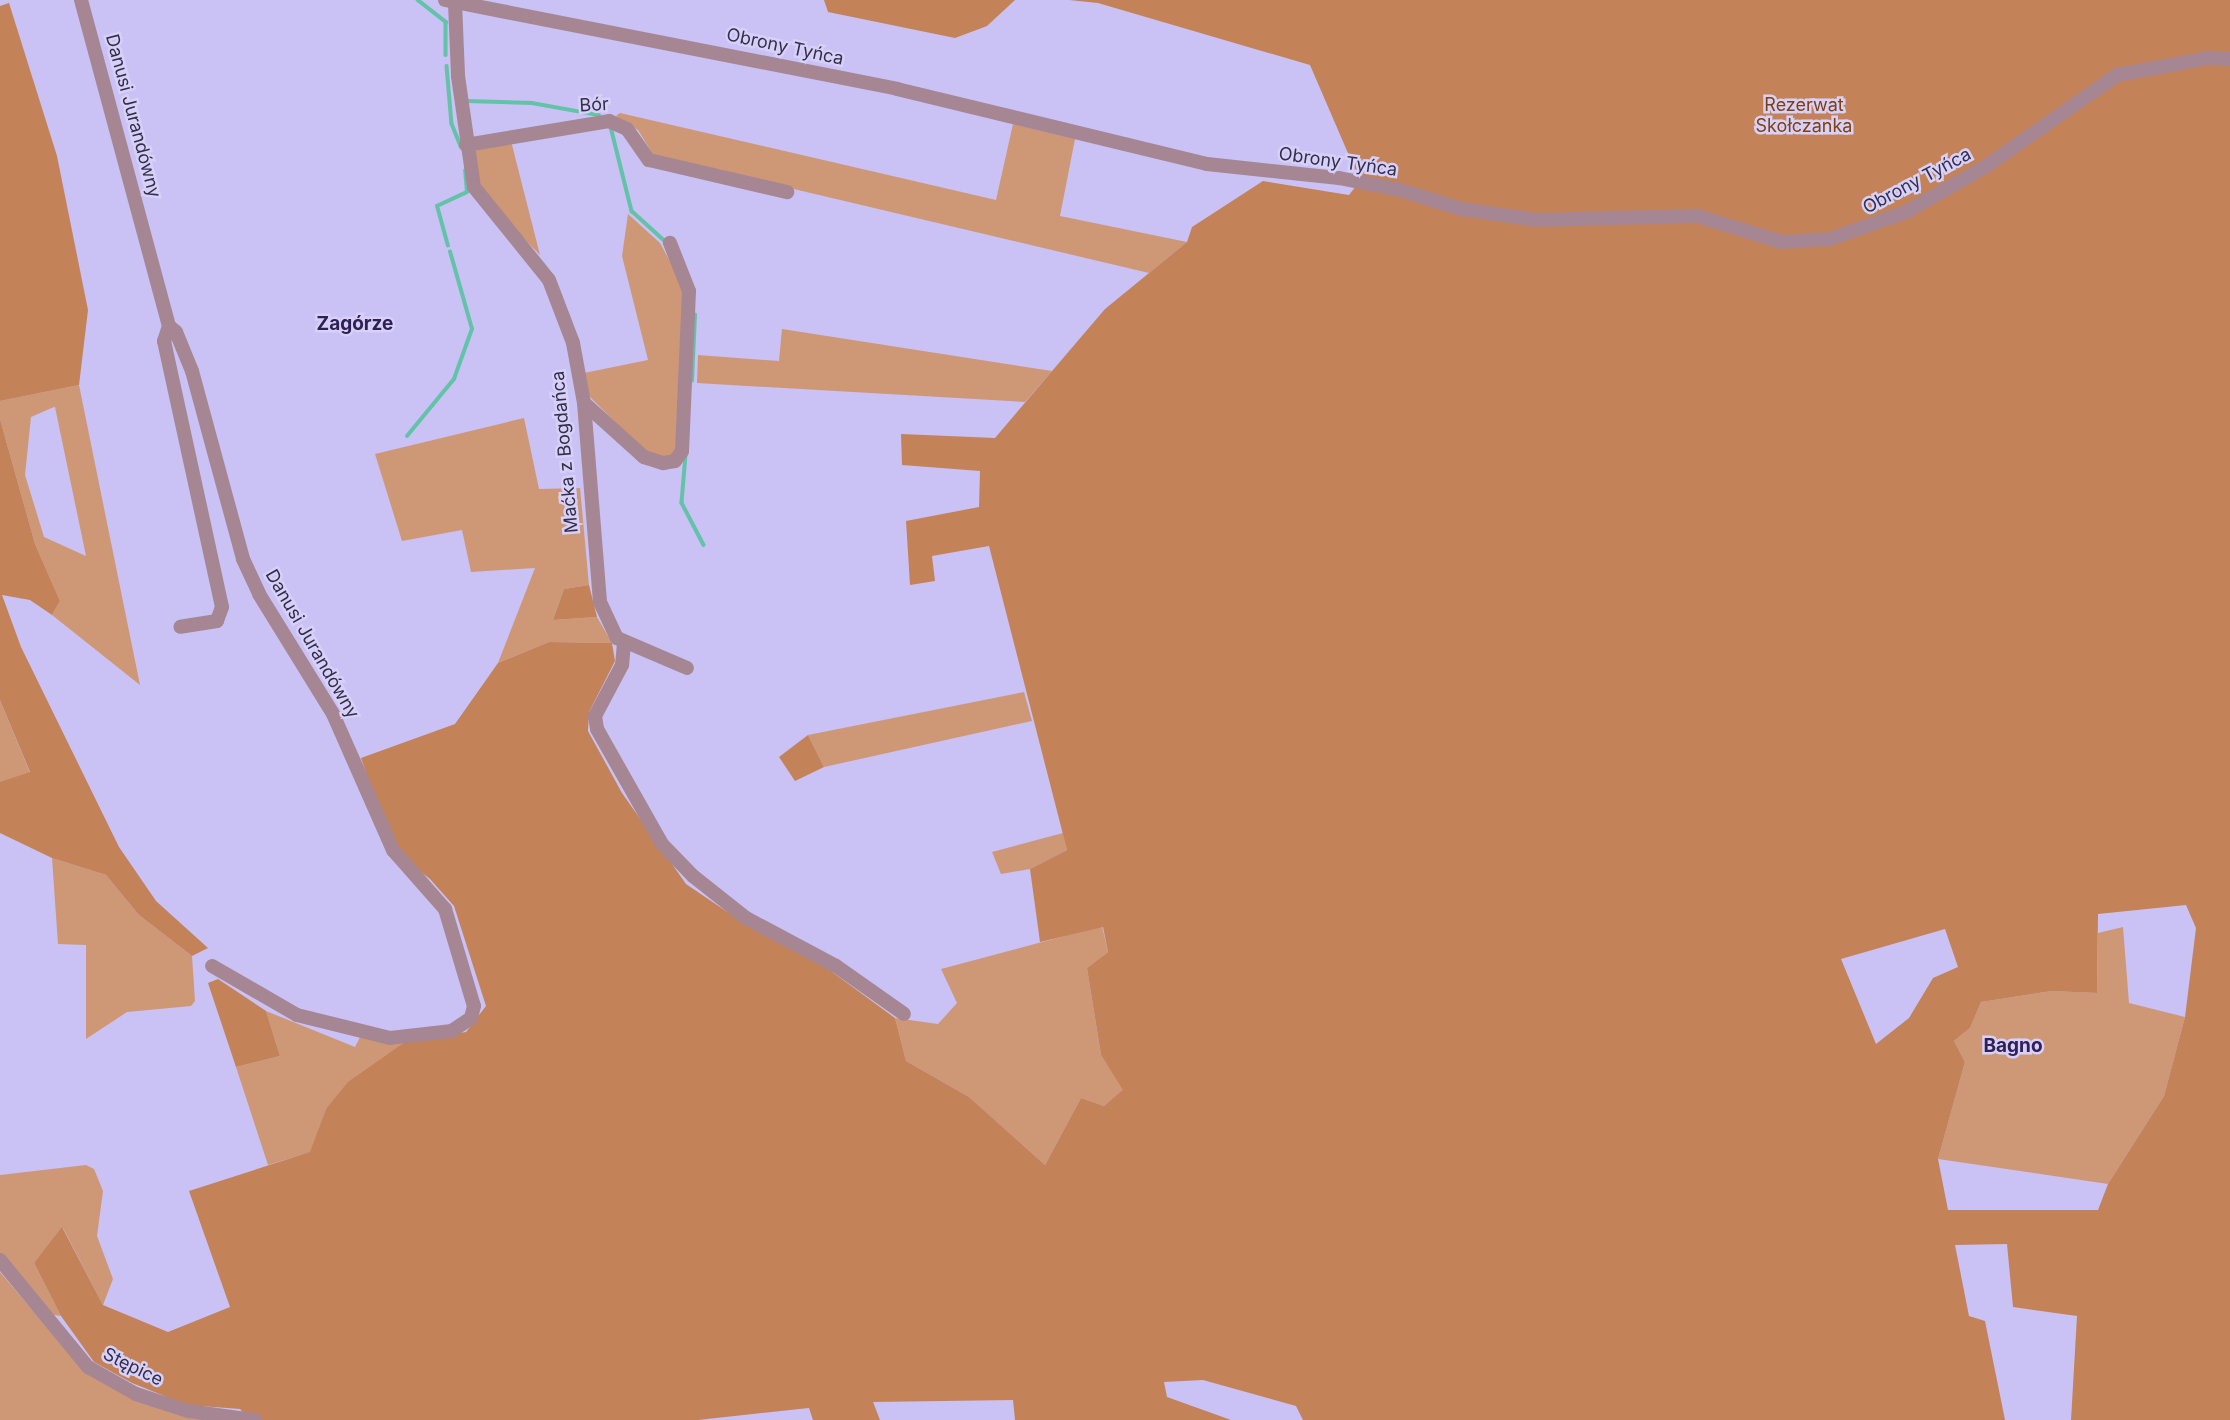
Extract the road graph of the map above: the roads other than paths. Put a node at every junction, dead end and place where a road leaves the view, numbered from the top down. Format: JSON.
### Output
{"nodes":[{"id":1,"x":81,"y":0,"type":"edge"},
{"id":2,"x":450,"y":1,"type":"edge"},
{"id":3,"x":526,"y":7,"type":"edge"},
{"id":4,"x":2230,"y":59,"type":"edge"},
{"id":5,"x":466,"y":145,"type":"junction"},
{"id":6,"x":788,"y":192,"type":"dead end"},
{"id":7,"x":670,"y":243,"type":"dead end"},
{"id":8,"x":169,"y":326,"type":"junction"},
{"id":9,"x":584,"y":404,"type":"junction"},
{"id":10,"x":180,"y":627,"type":"dead end"},
{"id":11,"x":624,"y":643,"type":"junction"},
{"id":12,"x":687,"y":668,"type":"dead end"},
{"id":13,"x":212,"y":966,"type":"dead end"},
{"id":14,"x":904,"y":1014,"type":"dead end"},
{"id":15,"x":0,"y":1260,"type":"edge"},
{"id":16,"x":255,"y":1420,"type":"edge"}],
"edges":[{"from":1,"to":8,"type":"street","name":"Danusi Jurandówny"},
{"from":2,"to":3,"type":"street","name":"Obrony Tyńca"},
{"from":2,"to":5,"type":"street","name":"Maćka z Bogdańca"},
{"from":3,"to":4,"type":"street","name":"Obrony Tyńca"},
{"from":5,"to":6,"type":"street","name":"Bór"},
{"from":5,"to":9,"type":"street","name":"Maćka z Bogdańca"},
{"from":7,"to":9,"type":"street"},
{"from":8,"to":10,"type":"street"},
{"from":8,"to":13,"type":"street","name":"Danusi Jurandówny"},
{"from":9,"to":11,"type":"street","name":"Maćka z Bogdańca"},
{"from":11,"to":12,"type":"street"},
{"from":11,"to":14,"type":"street"},
{"from":15,"to":16,"type":"street","name":"Stępice"}]}
